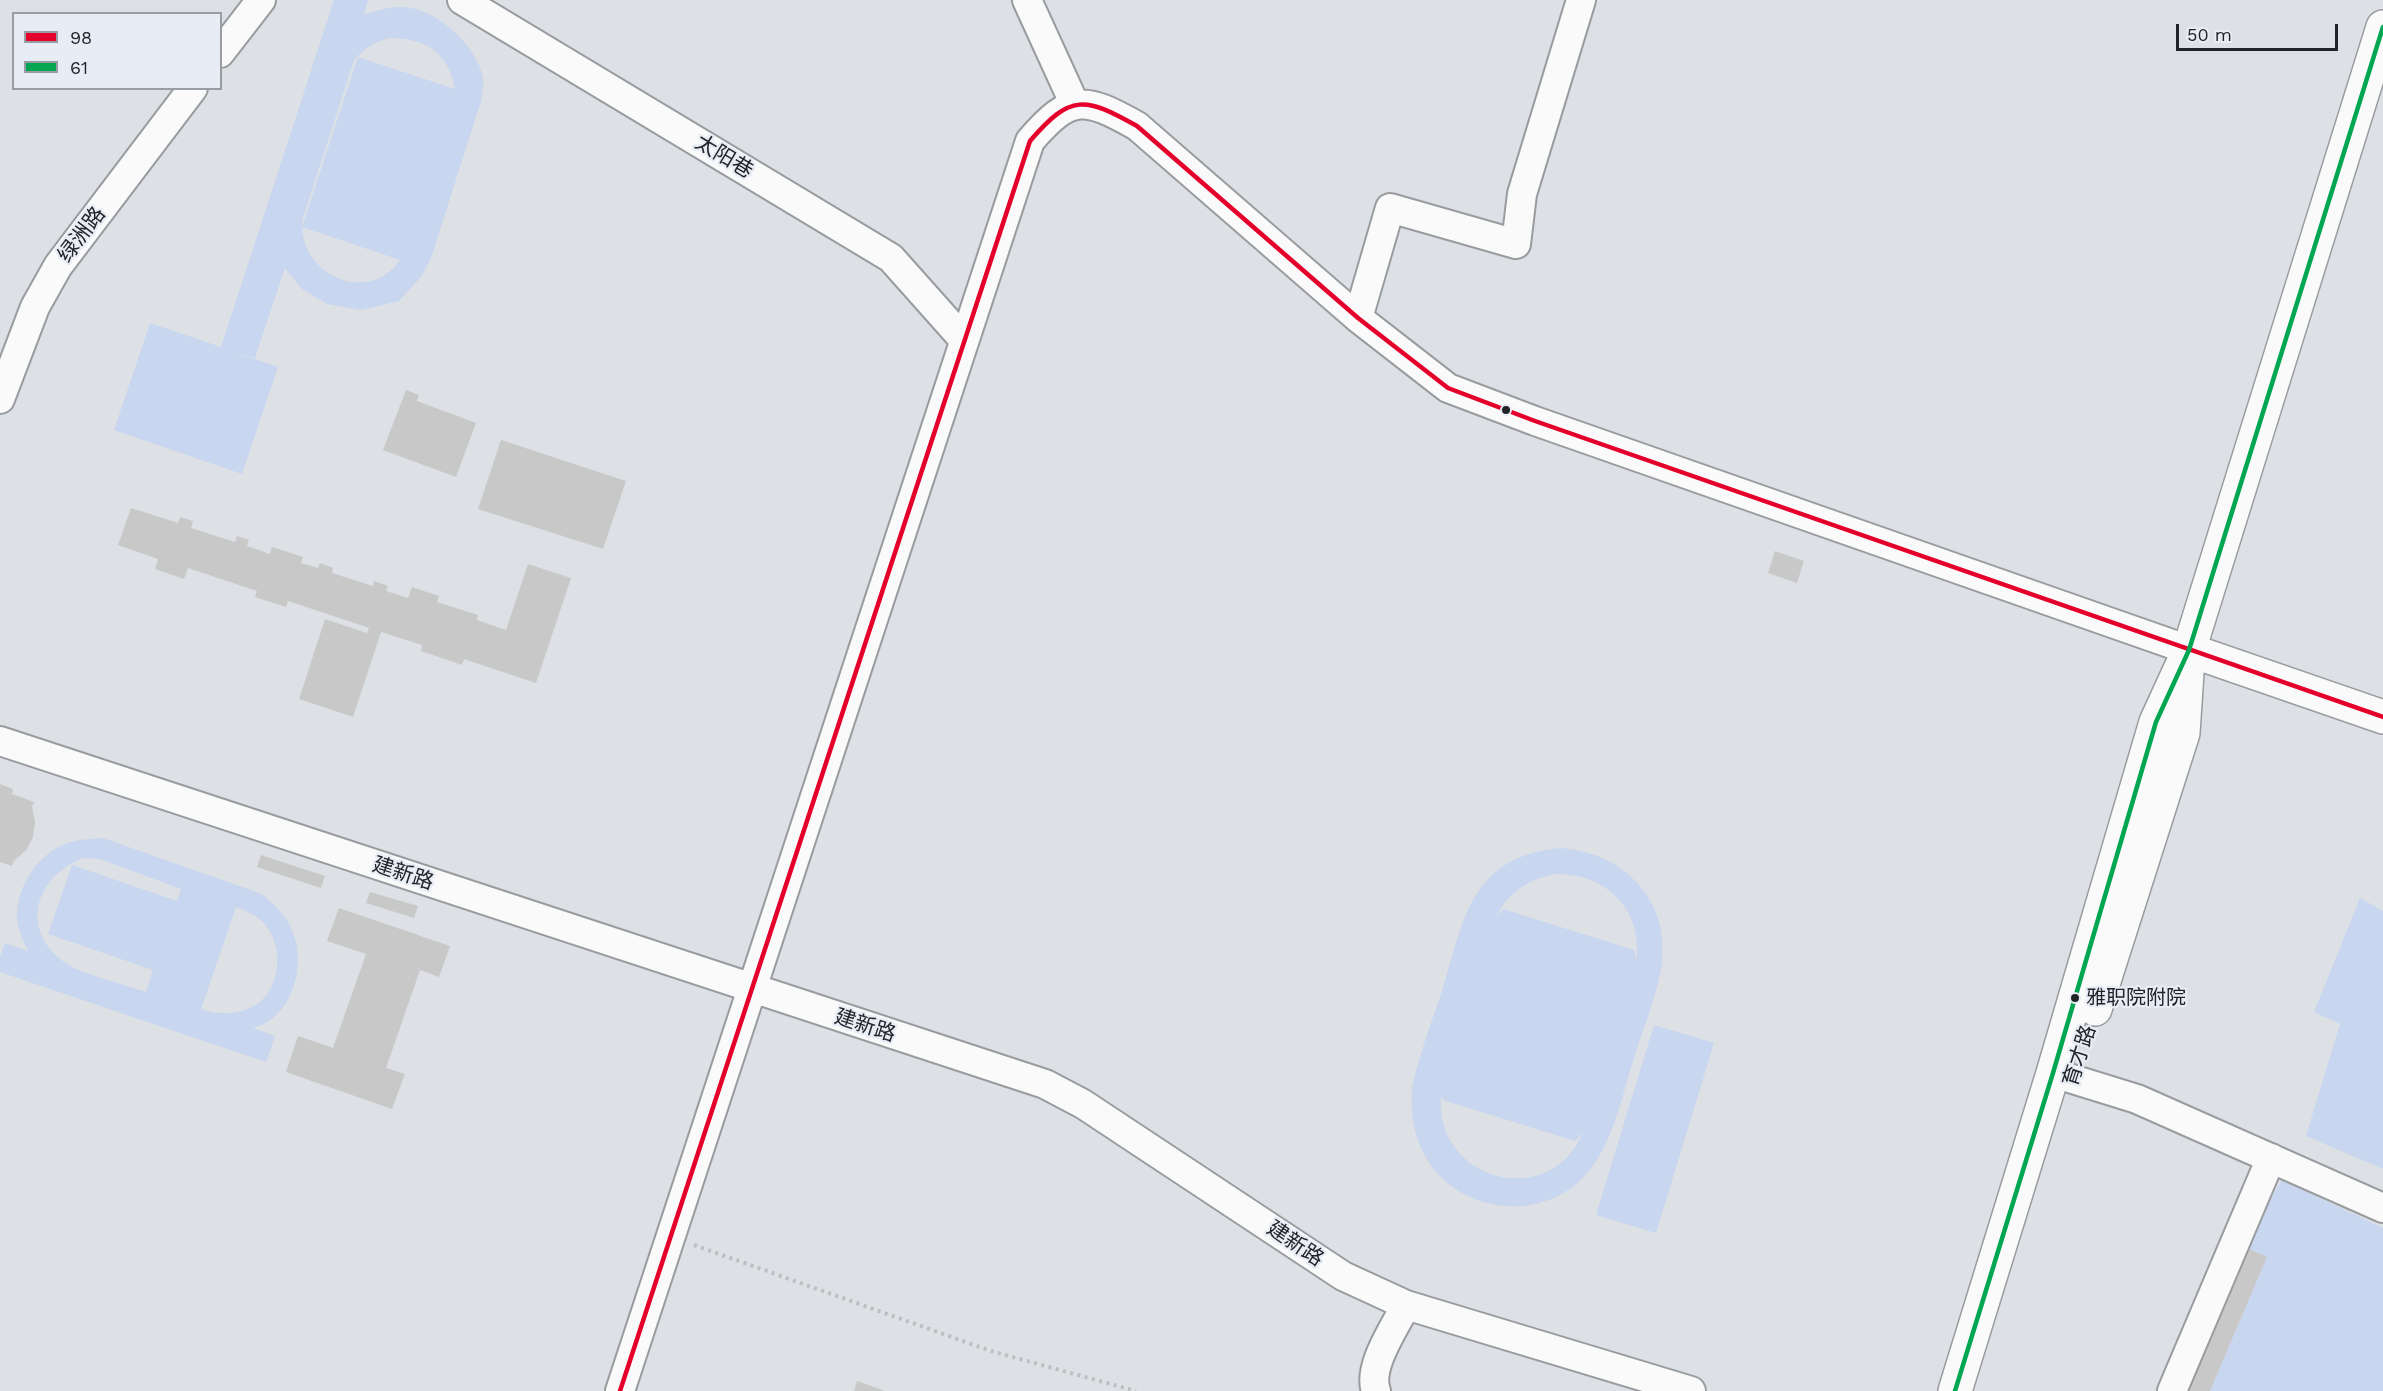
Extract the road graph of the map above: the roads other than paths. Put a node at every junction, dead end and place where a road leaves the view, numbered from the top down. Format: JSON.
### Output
{"nodes":[{"id":1,"x":261,"y":0,"type":"edge"},
{"id":2,"x":462,"y":0,"type":"edge"},
{"id":3,"x":1027,"y":0,"type":"edge"},
{"id":4,"x":1581,"y":0,"type":"edge"},
{"id":5,"x":2383,"y":27,"type":"edge"},
{"id":6,"x":222,"y":50,"type":"edge"},
{"id":7,"x":191,"y":90,"type":"edge"},
{"id":8,"x":1075,"y":105,"type":"junction"},
{"id":9,"x":1358,"y":318,"type":"junction"},
{"id":10,"x":964,"y":340,"type":"junction"},
{"id":11,"x":0,"y":399,"type":"edge"},
{"id":12,"x":2189,"y":650,"type":"junction"},
{"id":13,"x":2383,"y":717,"type":"edge"},
{"id":14,"x":0,"y":741,"type":"edge"},
{"id":15,"x":751,"y":989,"type":"junction"},
{"id":16,"x":2062,"y":1076,"type":"junction"},
{"id":17,"x":2271,"y":1158,"type":"junction"},
{"id":18,"x":2383,"y":1208,"type":"edge"},
{"id":19,"x":1406,"y":1305,"type":"junction"},
{"id":20,"x":620,"y":1391,"type":"edge"},
{"id":21,"x":1376,"y":1391,"type":"edge"},
{"id":22,"x":1691,"y":1391,"type":"edge"},
{"id":23,"x":1955,"y":1391,"type":"edge"},
{"id":24,"x":1978,"y":1391,"type":"edge"},
{"id":25,"x":2172,"y":1391,"type":"edge"}],
"edges":[{"from":1,"to":6,"type":"street"},
{"from":2,"to":10,"type":"street","name":"太阳巷"},
{"from":3,"to":8,"type":"street"},
{"from":4,"to":9,"type":"street"},
{"from":5,"to":12,"type":"main road","name":"育才路"},
{"from":7,"to":11,"type":"street","name":"绿洲路"},
{"from":8,"to":9,"type":"street"},
{"from":8,"to":10,"type":"street"},
{"from":9,"to":12,"type":"street"},
{"from":10,"to":15,"type":"street"},
{"from":12,"to":13,"type":"main road"},
{"from":12,"to":16,"type":"main road","name":"育才路"},
{"from":14,"to":15,"type":"street","name":"建新路"},
{"from":15,"to":19,"type":"street","name":"建新路"},
{"from":15,"to":20,"type":"street"},
{"from":16,"to":17,"type":"street"},
{"from":16,"to":23,"type":"main road","name":"育才路"},
{"from":16,"to":24,"type":"main road","name":"育才路"},
{"from":17,"to":18,"type":"street"},
{"from":17,"to":25,"type":"street"},
{"from":19,"to":21,"type":"street"},
{"from":19,"to":22,"type":"street","name":"建新路"}]}
